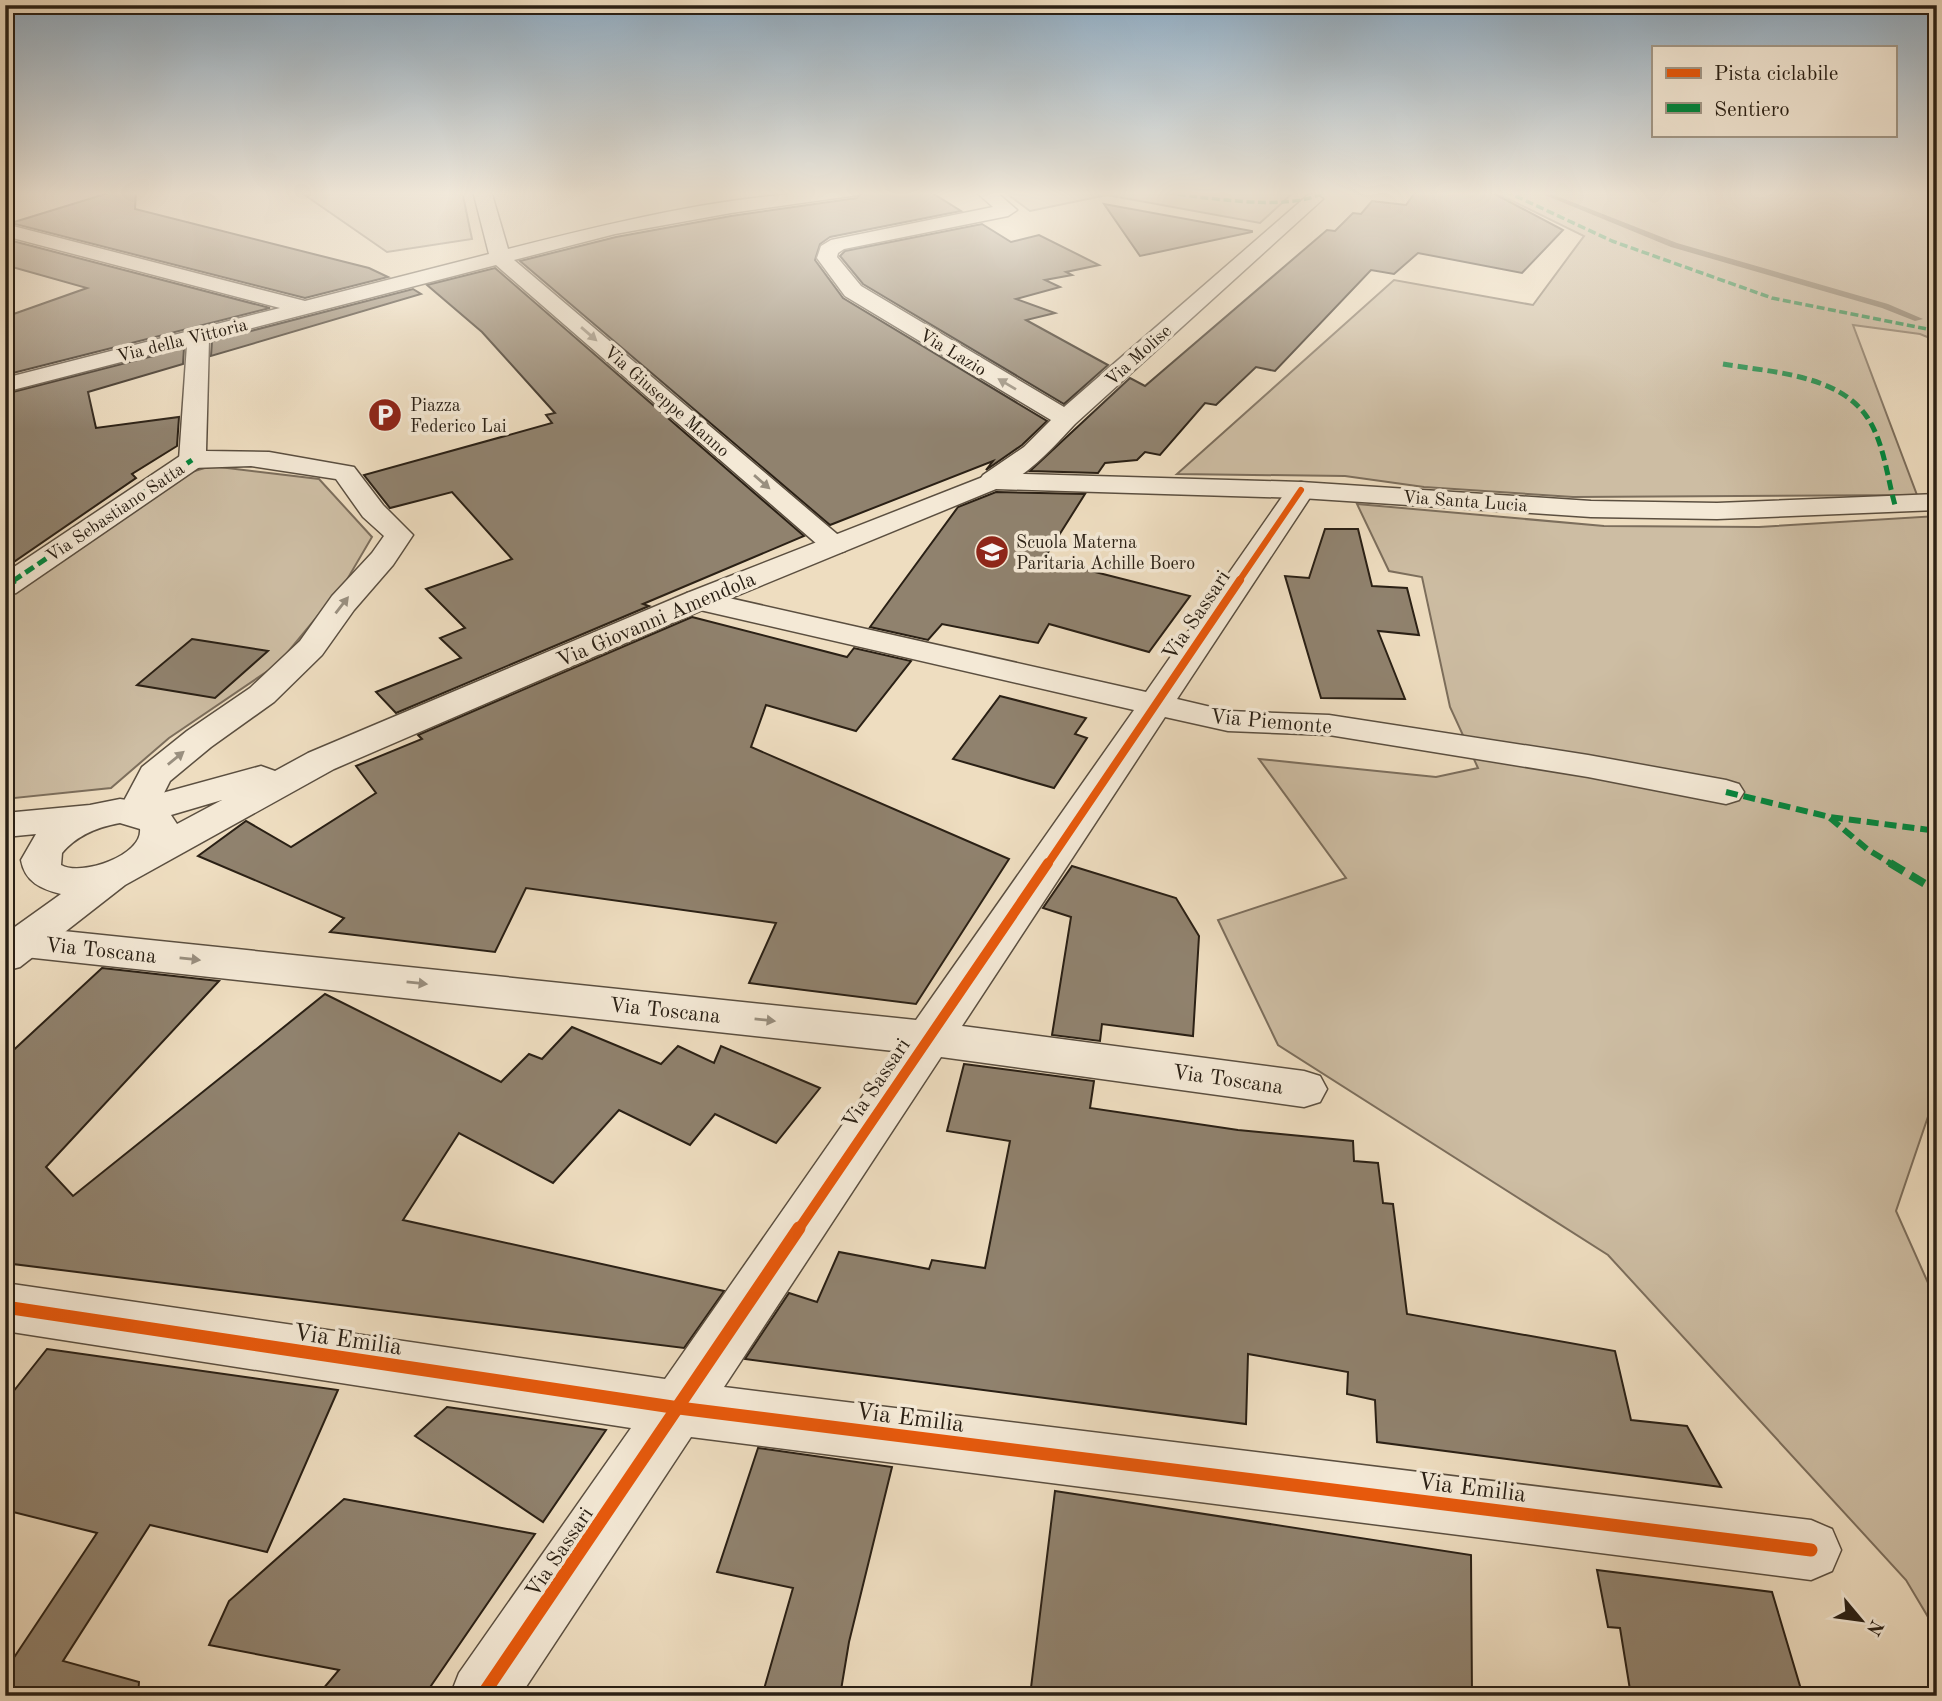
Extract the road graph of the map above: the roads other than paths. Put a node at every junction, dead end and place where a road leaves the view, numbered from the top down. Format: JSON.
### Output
{"nodes":[{"id":1,"x":160,"y":270,"type":"edge"},
{"id":2,"x":452,"y":270,"type":"edge"},
{"id":3,"x":514,"y":270,"type":"edge"},
{"id":4,"x":837,"y":270,"type":"edge"},
{"id":5,"x":1234,"y":270,"type":"edge"},
{"id":6,"x":305,"y":308,"type":"junction"},
{"id":7,"x":196,"y":338,"type":"junction"},
{"id":8,"x":5,"y":385,"type":"edge"},
{"id":9,"x":1066,"y":419,"type":"junction"},
{"id":10,"x":192,"y":460,"type":"junction"},
{"id":11,"x":993,"y":481,"type":"junction"},
{"id":12,"x":1301,"y":490,"type":"junction"},
{"id":13,"x":1937,"y":502,"type":"edge"},
{"id":14,"x":835,"y":545,"type":"junction"},
{"id":15,"x":5,"y":587,"type":"edge"},
{"id":16,"x":698,"y":600,"type":"junction"},
{"id":17,"x":1156,"y":706,"type":"junction"},
{"id":18,"x":321,"y":761,"type":"junction"},
{"id":19,"x":1726,"y":792,"type":"dead end"},
{"id":20,"x":119,"y":813,"type":"junction"},
{"id":21,"x":5,"y":825,"type":"edge"},
{"id":22,"x":5,"y":844,"type":"edge"},
{"id":23,"x":147,"y":857,"type":"junction"},
{"id":24,"x":40,"y":864,"type":"junction"},
{"id":25,"x":111,"y":877,"type":"junction"},
{"id":26,"x":15,"y":949,"type":"edge"},
{"id":27,"x":927,"y":1038,"type":"junction"},
{"id":28,"x":1304,"y":1089,"type":"dead end"},
{"id":29,"x":5,"y":1307,"type":"edge"},
{"id":30,"x":679,"y":1408,"type":"junction"},
{"id":31,"x":1811,"y":1550,"type":"dead end"},
{"id":32,"x":482,"y":1696,"type":"edge"}],
"edges":[{"from":1,"to":6,"type":"street"},
{"from":2,"to":6,"type":"street","name":"Via della Vittoria"},
{"from":3,"to":14,"type":"street","name":"Via Giuseppe Manno","one_way":true},
{"from":9,"to":4,"type":"street","name":"Via Lazio","one_way":true},
{"from":5,"to":9,"type":"street","name":"Via Molise"},
{"from":6,"to":7,"type":"street","name":"Via della Vittoria"},
{"from":7,"to":8,"type":"street","name":"Via della Vittoria"},
{"from":7,"to":10,"type":"street","name":"Via Sebastiano Satta"},
{"from":9,"to":11,"type":"street","name":"Via Molise"},
{"from":10,"to":15,"type":"street","name":"Via Sebastiano Satta"},
{"from":20,"to":10,"type":"street","one_way":true},
{"from":11,"to":12,"type":"street","name":"Via Santa Lucia"},
{"from":11,"to":14,"type":"street","name":"Via Giovanni Amendola"},
{"from":12,"to":13,"type":"street","name":"Via Santa Lucia"},
{"from":12,"to":17,"type":"street","name":"Via Sassari"},
{"from":14,"to":16,"type":"street","name":"Via Giovanni Amendola"},
{"from":16,"to":17,"type":"street","name":"Via Piemonte"},
{"from":16,"to":18,"type":"street","name":"Via Giovanni Amendola"},
{"from":17,"to":19,"type":"street","name":"Via Piemonte"},
{"from":17,"to":27,"type":"street","name":"Via Sassari"},
{"from":18,"to":20,"type":"street","name":"Via Giovanni Amendola"},
{"from":18,"to":23,"type":"street","name":"Via Giovanni Amendola"},
{"from":20,"to":21,"type":"street"},
{"from":20,"to":23,"type":"street"},
{"from":20,"to":24,"type":"street"},
{"from":22,"to":24,"type":"street"},
{"from":23,"to":25,"type":"street","name":"Via Giovanni Amendola"},
{"from":24,"to":25,"type":"street"},
{"from":25,"to":26,"type":"street"},
{"from":26,"to":27,"type":"street","name":"Via Toscana","one_way":true},
{"from":27,"to":28,"type":"street","name":"Via Toscana"},
{"from":27,"to":30,"type":"street","name":"Via Sassari"},
{"from":29,"to":30,"type":"street","name":"Via Emilia"},
{"from":30,"to":31,"type":"street","name":"Via Emilia"},
{"from":30,"to":32,"type":"street","name":"Via Sassari"}]}
